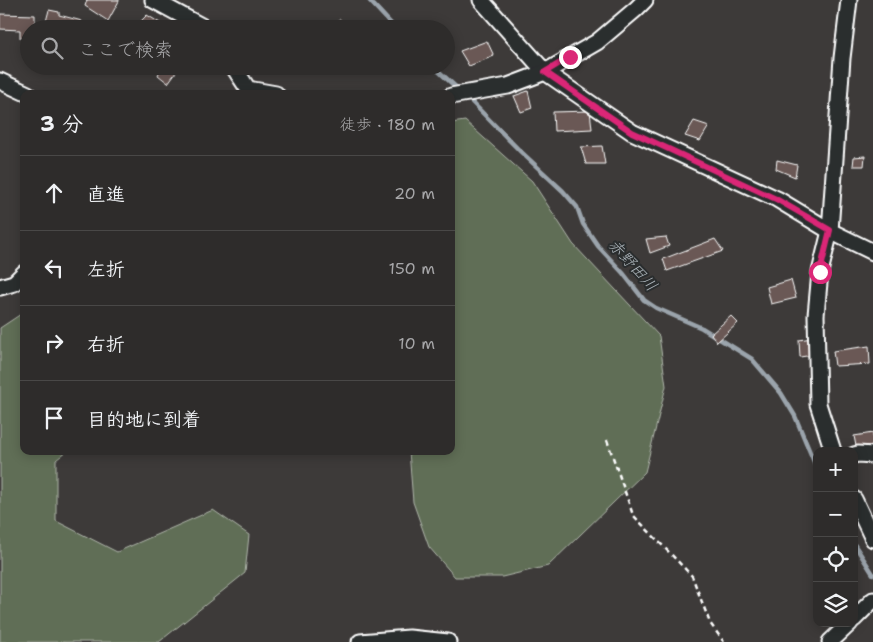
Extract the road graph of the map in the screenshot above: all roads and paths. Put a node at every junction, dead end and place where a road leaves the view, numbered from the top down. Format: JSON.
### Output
{"nodes":[{"id":1,"x":152,"y":0,"type":"edge"},
{"id":2,"x":481,"y":0,"type":"edge"},
{"id":3,"x":645,"y":0,"type":"edge"},
{"id":4,"x":848,"y":0,"type":"edge"},
{"id":5,"x":190,"y":20,"type":"edge"},
{"id":6,"x":545,"y":72,"type":"junction"},
{"id":7,"x":237,"y":75,"type":"edge"},
{"id":8,"x":0,"y":81,"type":"edge"},
{"id":9,"x":20,"y":90,"type":"edge"},
{"id":10,"x":245,"y":90,"type":"edge"},
{"id":11,"x":455,"y":95,"type":"edge"},
{"id":12,"x":830,"y":230,"type":"junction"},
{"id":13,"x":873,"y":252,"type":"edge"},
{"id":14,"x":20,"y":277,"type":"edge"},
{"id":15,"x":0,"y":287,"type":"edge"},
{"id":16,"x":607,"y":440,"type":"dead end"},
{"id":17,"x":832,"y":447,"type":"edge"},
{"id":18,"x":858,"y":454,"type":"edge"},
{"id":19,"x":873,"y":455,"type":"edge"},
{"id":20,"x":858,"y":507,"type":"edge"},
{"id":21,"x":873,"y":539,"type":"edge"},
{"id":22,"x":873,"y":600,"type":"edge"},
{"id":23,"x":858,"y":615,"type":"edge"},
{"id":24,"x":846,"y":627,"type":"edge"},
{"id":25,"x":360,"y":642,"type":"edge"},
{"id":26,"x":448,"y":642,"type":"edge"},
{"id":27,"x":724,"y":642,"type":"edge"},
{"id":28,"x":830,"y":642,"type":"edge"}],
"edges":[{"from":1,"to":5,"type":"street"},
{"from":2,"to":6,"type":"street"},
{"from":3,"to":6,"type":"street"},
{"from":4,"to":12,"type":"street"},
{"from":6,"to":11,"type":"street"},
{"from":6,"to":12,"type":"street"},
{"from":7,"to":10,"type":"street"},
{"from":8,"to":9,"type":"street"},
{"from":12,"to":13,"type":"street"},
{"from":12,"to":17,"type":"street"},
{"from":14,"to":15,"type":"street"},
{"from":16,"to":27,"type":"path"},
{"from":18,"to":19,"type":"street"},
{"from":20,"to":21,"type":"street"},
{"from":22,"to":23,"type":"street"},
{"from":24,"to":28,"type":"street"},
{"from":25,"to":26,"type":"street"}]}
